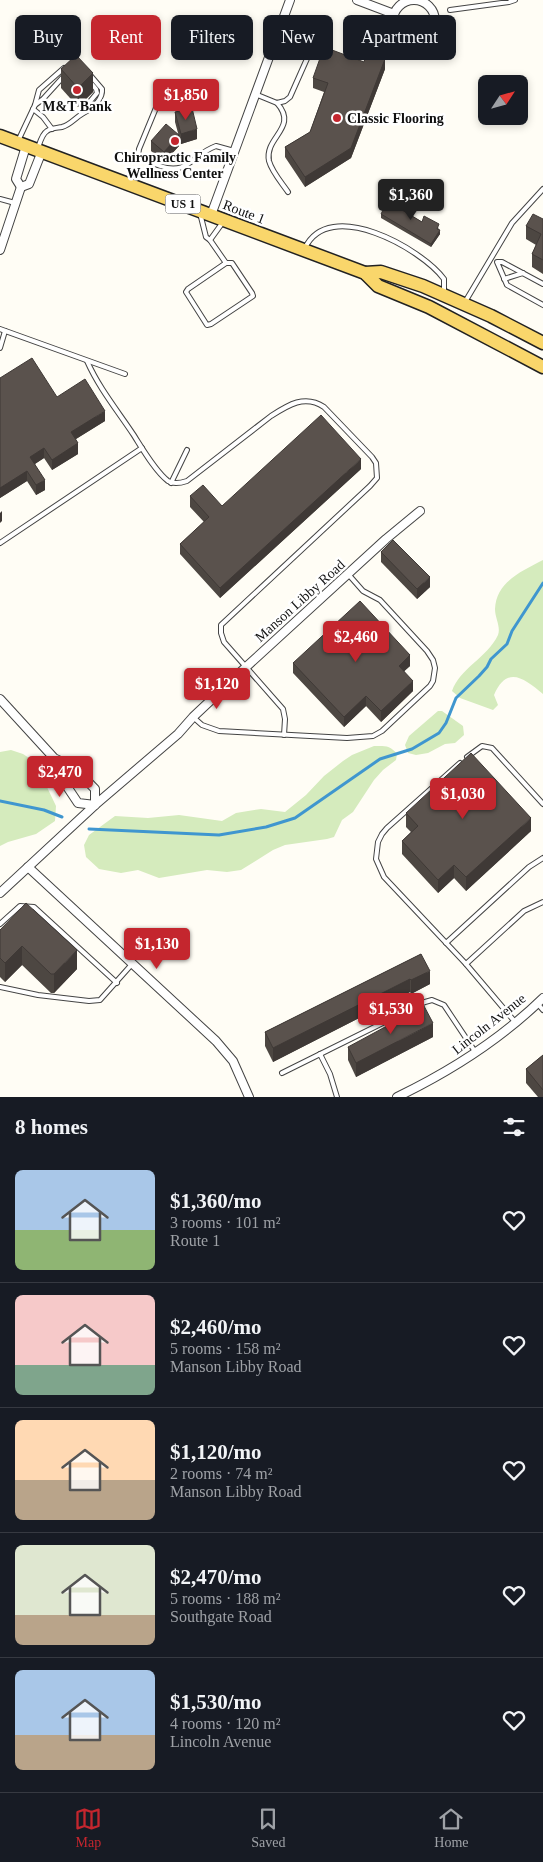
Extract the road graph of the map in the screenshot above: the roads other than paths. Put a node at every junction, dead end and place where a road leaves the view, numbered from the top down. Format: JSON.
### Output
{"nodes":[{"id":1,"x":290,"y":0,"type":"edge"},
{"id":2,"x":358,"y":0,"type":"edge"},
{"id":3,"x":411,"y":0,"type":"edge"},
{"id":4,"x":490,"y":0,"type":"edge"},
{"id":5,"x":515,"y":0,"type":"edge"},
{"id":6,"x":486,"y":6,"type":"junction"},
{"id":7,"x":450,"y":10,"type":"dead end"},
{"id":8,"x":394,"y":14,"type":"junction"},
{"id":9,"x":284,"y":15,"type":"edge"},
{"id":10,"x":267,"y":60,"type":"edge"},
{"id":11,"x":306,"y":60,"type":"edge"},
{"id":12,"x":69,"y":65,"type":"edge"},
{"id":13,"x":88,"y":72,"type":"edge"},
{"id":14,"x":68,"y":73,"type":"edge"},
{"id":15,"x":84,"y":76,"type":"edge"},
{"id":16,"x":255,"y":94,"type":"junction"},
{"id":17,"x":158,"y":103,"type":"dead end"},
{"id":18,"x":277,"y":103,"type":"junction"},
{"id":19,"x":34,"y":107,"type":"junction"},
{"id":20,"x":81,"y":114,"type":"junction"},
{"id":21,"x":52,"y":129,"type":"junction"},
{"id":22,"x":0,"y":136,"type":"edge"},
{"id":23,"x":31,"y":147,"type":"junction"},
{"id":24,"x":234,"y":151,"type":"junction"},
{"id":25,"x":22,"y":187,"type":"junction"},
{"id":26,"x":543,"y":189,"type":"edge"},
{"id":27,"x":288,"y":192,"type":"dead end"},
{"id":28,"x":0,"y":199,"type":"edge"},
{"id":29,"x":16,"y":203,"type":"junction"},
{"id":30,"x":205,"y":213,"type":"junction"},
{"id":31,"x":224,"y":220,"type":"junction"},
{"id":32,"x":210,"y":240,"type":"junction"},
{"id":33,"x":0,"y":250,"type":"edge"},
{"id":34,"x":304,"y":250,"type":"junction"},
{"id":35,"x":490,"y":257,"type":"junction"},
{"id":36,"x":497,"y":262,"type":"junction"},
{"id":37,"x":226,"y":263,"type":"junction"},
{"id":38,"x":365,"y":273,"type":"junction"},
{"id":39,"x":523,"y":273,"type":"junction"},
{"id":40,"x":504,"y":279,"type":"junction"},
{"id":41,"x":543,"y":284,"type":"edge"},
{"id":42,"x":443,"y":295,"type":"junction"},
{"id":43,"x":464,"y":304,"type":"junction"},
{"id":44,"x":543,"y":305,"type":"edge"},
{"id":45,"x":0,"y":329,"type":"edge"},
{"id":46,"x":5,"y":332,"type":"junction"},
{"id":47,"x":543,"y":343,"type":"edge"},
{"id":48,"x":0,"y":348,"type":"edge"},
{"id":49,"x":87,"y":362,"type":"junction"},
{"id":50,"x":543,"y":367,"type":"edge"},
{"id":51,"x":125,"y":374,"type":"dead end"},
{"id":52,"x":142,"y":448,"type":"junction"},
{"id":53,"x":187,"y":450,"type":"dead end"},
{"id":54,"x":171,"y":483,"type":"junction"},
{"id":55,"x":420,"y":511,"type":"dead end"},
{"id":56,"x":0,"y":543,"type":"edge"},
{"id":57,"x":348,"y":574,"type":"junction"},
{"id":58,"x":246,"y":668,"type":"junction"},
{"id":59,"x":0,"y":699,"type":"edge"},
{"id":60,"x":193,"y":717,"type":"junction"},
{"id":61,"x":284,"y":734,"type":"junction"},
{"id":62,"x":54,"y":758,"type":"junction"},
{"id":63,"x":543,"y":804,"type":"edge"},
{"id":64,"x":95,"y":805,"type":"junction"},
{"id":65,"x":543,"y":858,"type":"edge"},
{"id":66,"x":28,"y":867,"type":"junction"},
{"id":67,"x":0,"y":893,"type":"edge"},
{"id":68,"x":543,"y":902,"type":"edge"},
{"id":69,"x":0,"y":924,"type":"edge"},
{"id":70,"x":446,"y":943,"type":"junction"},
{"id":71,"x":133,"y":964,"type":"junction"},
{"id":72,"x":466,"y":964,"type":"junction"},
{"id":73,"x":117,"y":983,"type":"junction"},
{"id":74,"x":0,"y":987,"type":"edge"},
{"id":75,"x":540,"y":1001,"type":"edge"},
{"id":76,"x":543,"y":1010,"type":"edge"},
{"id":77,"x":516,"y":1023,"type":"junction"},
{"id":78,"x":476,"y":1053,"type":"junction"},
{"id":79,"x":320,"y":1054,"type":"junction"},
{"id":80,"x":282,"y":1073,"type":"dead end"},
{"id":81,"x":249,"y":1097,"type":"edge"},
{"id":82,"x":337,"y":1097,"type":"edge"},
{"id":83,"x":397,"y":1097,"type":"edge"}],
"edges":[{"from":1,"to":9,"type":"street"},
{"from":2,"to":8,"type":"street"},
{"from":3,"to":8,"type":"street"},
{"from":3,"to":8,"type":"street"},
{"from":4,"to":6,"type":"lane"},
{"from":5,"to":6,"type":"lane"},
{"from":6,"to":7,"type":"lane"},
{"from":10,"to":16,"type":"street"},
{"from":11,"to":18,"type":"lane"},
{"from":12,"to":19,"type":"lane"},
{"from":13,"to":20,"type":"lane"},
{"from":14,"to":19,"type":"lane"},
{"from":15,"to":20,"type":"lane"},
{"from":16,"to":18,"type":"lane"},
{"from":16,"to":24,"type":"street"},
{"from":17,"to":24,"type":"lane"},
{"from":18,"to":27,"type":"lane"},
{"from":19,"to":21,"type":"lane"},
{"from":19,"to":23,"type":"lane"},
{"from":20,"to":21,"type":"lane"},
{"from":21,"to":23,"type":"lane"},
{"from":22,"to":23,"type":"main road","name":"Route 1","number":"US 1"},
{"from":23,"to":25,"type":"street"},
{"from":23,"to":25,"type":"street"},
{"from":23,"to":30,"type":"main road","name":"Route 1","number":"US 1"},
{"from":24,"to":30,"type":"street"},
{"from":25,"to":29,"type":"street"},
{"from":26,"to":35,"type":"lane"},
{"from":28,"to":29,"type":"lane"},
{"from":29,"to":33,"type":"street"},
{"from":30,"to":31,"type":"main road","name":"Route 1","number":"US 1"},
{"from":30,"to":32,"type":"lane"},
{"from":31,"to":32,"type":"lane"},
{"from":31,"to":34,"type":"main road","name":"Route 1","number":"US 1"},
{"from":32,"to":37,"type":"lane"},
{"from":34,"to":38,"type":"main road","name":"Route 1","number":"US 1"},
{"from":34,"to":42,"type":"lane"},
{"from":35,"to":36,"type":"lane"},
{"from":35,"to":43,"type":"lane"},
{"from":36,"to":39,"type":"lane"},
{"from":36,"to":40,"type":"lane"},
{"from":37,"to":37,"type":"lane"},
{"from":38,"to":42,"type":"main road","name":"Route 1","number":"US 1"},
{"from":38,"to":50,"type":"main road","name":"Route 1","number":"US 1"},
{"from":39,"to":40,"type":"lane"},
{"from":39,"to":41,"type":"lane"},
{"from":40,"to":44,"type":"lane"},
{"from":42,"to":43,"type":"main road","name":"Route 1","number":"US 1"},
{"from":43,"to":47,"type":"main road","name":"Route 1","number":"US 1"},
{"from":45,"to":46,"type":"lane"},
{"from":46,"to":48,"type":"lane"},
{"from":46,"to":49,"type":"lane"},
{"from":49,"to":51,"type":"lane"},
{"from":49,"to":52,"type":"lane"},
{"from":52,"to":54,"type":"lane"},
{"from":52,"to":56,"type":"lane"},
{"from":53,"to":54,"type":"lane"},
{"from":54,"to":58,"type":"lane"},
{"from":55,"to":57,"type":"street","name":"Manson Libby Road"},
{"from":57,"to":58,"type":"street","name":"Manson Libby Road"},
{"from":57,"to":61,"type":"lane"},
{"from":58,"to":60,"type":"street","name":"Manson Libby Road"},
{"from":58,"to":61,"type":"lane"},
{"from":59,"to":62,"type":"street"},
{"from":60,"to":61,"type":"lane"},
{"from":60,"to":64,"type":"street","name":"Manson Libby Road"},
{"from":62,"to":64,"type":"street"},
{"from":62,"to":64,"type":"street"},
{"from":63,"to":70,"type":"lane"},
{"from":64,"to":66,"type":"street","name":"Manson Libby Road"},
{"from":65,"to":70,"type":"lane"},
{"from":66,"to":67,"type":"street","name":"Manson Libby Road"},
{"from":66,"to":71,"type":"street"},
{"from":68,"to":72,"type":"lane"},
{"from":69,"to":73,"type":"lane"},
{"from":70,"to":72,"type":"lane"},
{"from":71,"to":73,"type":"lane"},
{"from":71,"to":81,"type":"street"},
{"from":72,"to":77,"type":"lane"},
{"from":73,"to":74,"type":"lane"},
{"from":75,"to":76,"type":"lane"},
{"from":75,"to":77,"type":"street","name":"Lincoln Avenue"},
{"from":77,"to":78,"type":"street","name":"Lincoln Avenue"},
{"from":78,"to":79,"type":"lane"},
{"from":78,"to":83,"type":"street","name":"Lincoln Avenue"},
{"from":79,"to":80,"type":"lane"},
{"from":79,"to":82,"type":"lane"}]}
